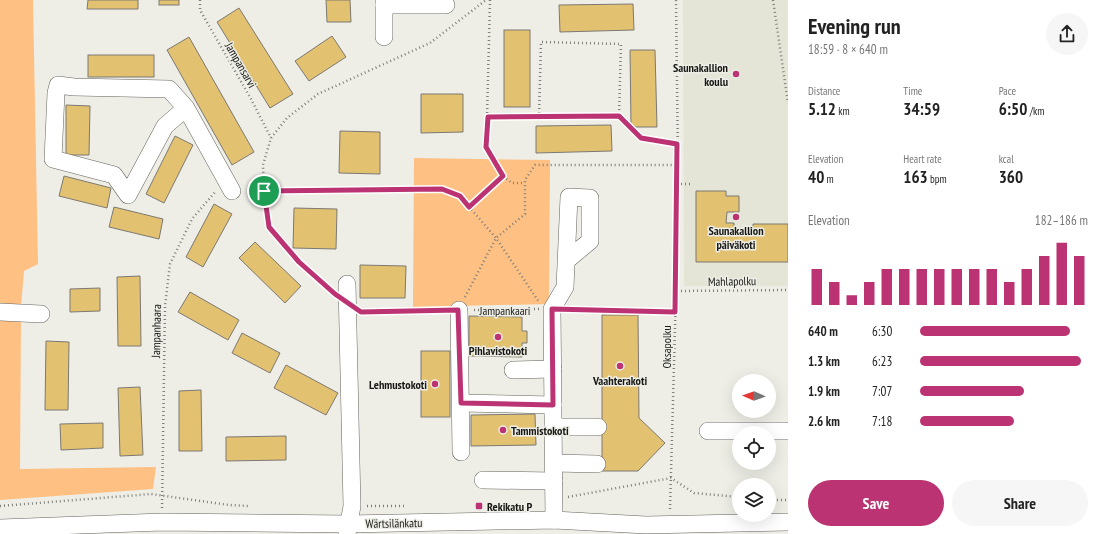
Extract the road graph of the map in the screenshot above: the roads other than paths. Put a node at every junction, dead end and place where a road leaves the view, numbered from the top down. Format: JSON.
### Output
{"nodes":[{"id":1,"x":384,"y":2,"type":"edge"},
{"id":2,"x":446,"y":4,"type":"dead end"},
{"id":3,"x":384,"y":37,"type":"dead end"},
{"id":4,"x":186,"y":108,"type":"junction"},
{"id":5,"x":232,"y":191,"type":"road end"},
{"id":6,"x":566,"y":260,"type":"dead end"},
{"id":7,"x":347,"y":284,"type":"dead end"},
{"id":8,"x":458,"y":310,"type":"road end"},
{"id":9,"x":0,"y":312,"type":"edge"},
{"id":10,"x":41,"y":314,"type":"dead end"},
{"id":11,"x":553,"y":369,"type":"junction"},
{"id":12,"x":513,"y":370,"type":"dead end"},
{"id":13,"x":461,"y":403,"type":"junction"},
{"id":14,"x":553,"y":405,"type":"junction"},
{"id":15,"x":553,"y":427,"type":"junction"},
{"id":16,"x":598,"y":427,"type":"dead end"},
{"id":17,"x":708,"y":431,"type":"dead end"},
{"id":18,"x":788,"y":431,"type":"edge"},
{"id":19,"x":461,"y":452,"type":"dead end"},
{"id":20,"x":554,"y":463,"type":"junction"},
{"id":21,"x":597,"y":464,"type":"dead end"},
{"id":22,"x":483,"y":480,"type":"dead end"},
{"id":23,"x":554,"y":481,"type":"junction"},
{"id":24,"x":554,"y":520,"type":"junction"},
{"id":25,"x":788,"y":522,"type":"edge"},
{"id":26,"x":0,"y":528,"type":"edge"},
{"id":27,"x":472,"y":528,"type":"edge"},
{"id":28,"x":348,"y":529,"type":"edge"},
{"id":29,"x":646,"y":529,"type":"edge"}],
"edges":[{"from":1,"to":2,"type":"street"},
{"from":1,"to":3,"type":"street"},
{"from":4,"to":4,"type":"street"},
{"from":4,"to":5,"type":"street"},
{"from":6,"to":11,"type":"street"},
{"from":7,"to":28,"type":"street"},
{"from":8,"to":13,"type":"street"},
{"from":9,"to":10,"type":"street"},
{"from":11,"to":12,"type":"street"},
{"from":11,"to":14,"type":"street"},
{"from":13,"to":14,"type":"street"},
{"from":13,"to":19,"type":"street"},
{"from":14,"to":15,"type":"street"},
{"from":15,"to":16,"type":"street"},
{"from":15,"to":20,"type":"street"},
{"from":17,"to":18,"type":"street"},
{"from":20,"to":21,"type":"street"},
{"from":20,"to":23,"type":"street"},
{"from":22,"to":23,"type":"street"},
{"from":23,"to":24,"type":"street"},
{"from":24,"to":27,"type":"street","name":"Wärtsilänkatu"},
{"from":24,"to":29,"type":"street","name":"Wärtsilänkatu"},
{"from":25,"to":29,"type":"street","name":"Wärtsilänkatu"},
{"from":26,"to":28,"type":"street","name":"Wärtsilänkatu"},
{"from":27,"to":28,"type":"street","name":"Wärtsilänkatu"}]}
